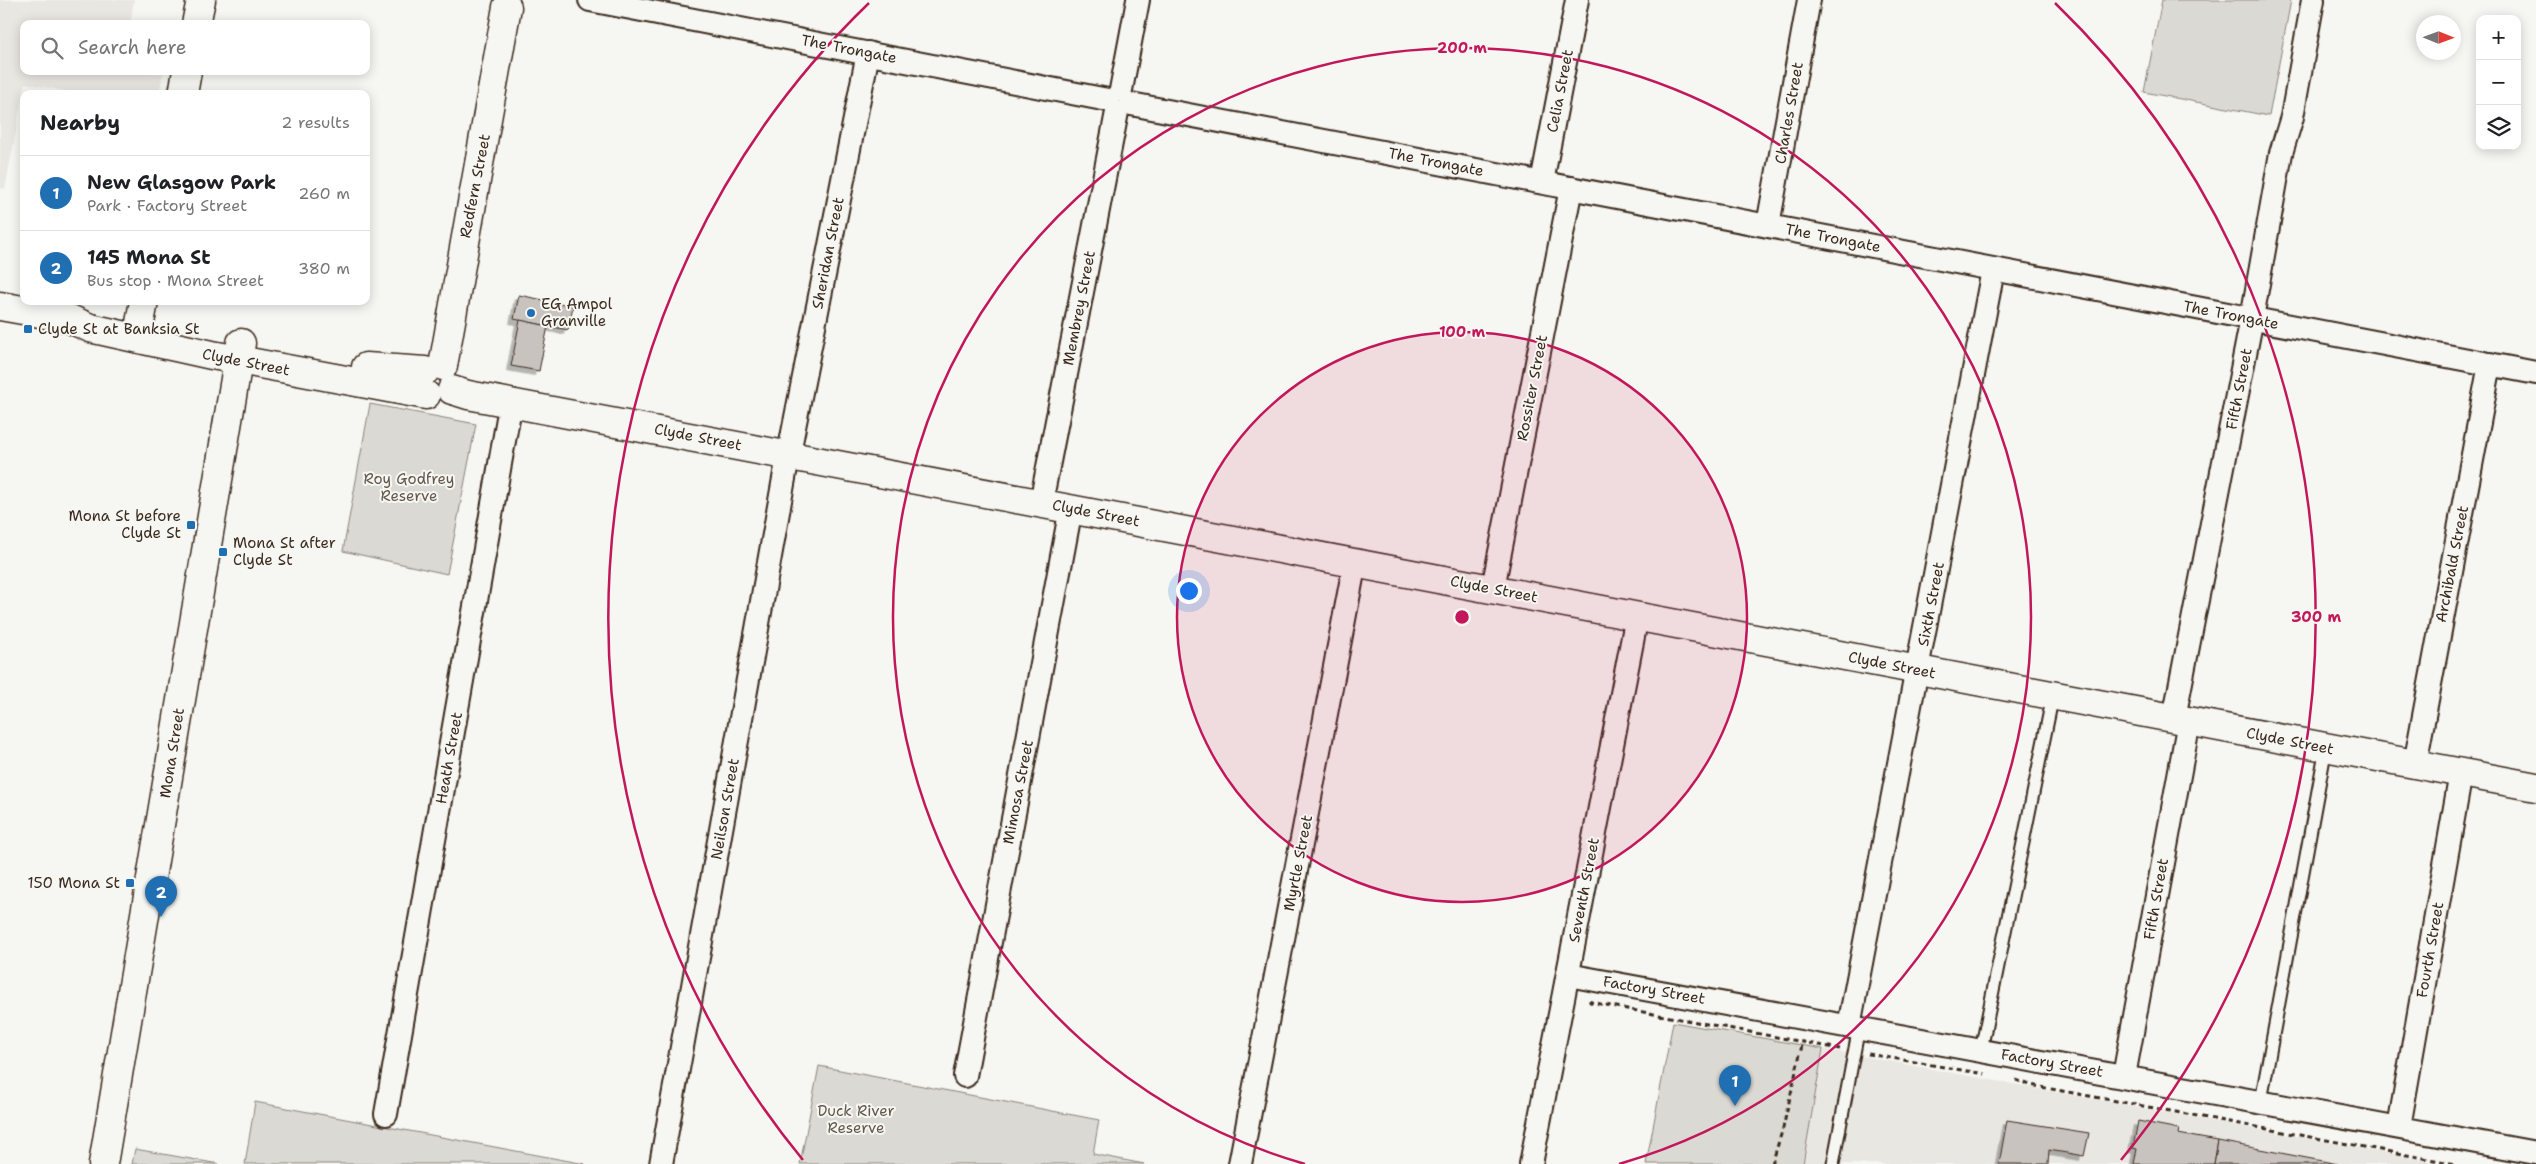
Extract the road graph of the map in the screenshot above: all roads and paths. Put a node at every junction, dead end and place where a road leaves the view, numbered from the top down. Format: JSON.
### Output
{"nodes":[{"id":1,"x":201,"y":0,"type":"edge"},
{"id":2,"x":590,"y":0,"type":"edge"},
{"id":3,"x":1138,"y":0,"type":"edge"},
{"id":4,"x":1577,"y":0,"type":"edge"},
{"id":5,"x":1809,"y":0,"type":"edge"},
{"id":6,"x":2313,"y":0,"type":"edge"},
{"id":7,"x":509,"y":2,"type":"edge"},
{"id":8,"x":197,"y":20,"type":"edge"},
{"id":9,"x":868,"y":52,"type":"junction"},
{"id":10,"x":186,"y":75,"type":"edge"},
{"id":11,"x":184,"y":90,"type":"edge"},
{"id":12,"x":1119,"y":102,"type":"junction"},
{"id":13,"x":1542,"y":182,"type":"junction"},
{"id":14,"x":1571,"y":188,"type":"junction"},
{"id":15,"x":1768,"y":225,"type":"junction"},
{"id":16,"x":1993,"y":270,"type":"junction"},
{"id":17,"x":0,"y":306,"type":"edge"},
{"id":18,"x":142,"y":312,"type":"edge"},
{"id":19,"x":68,"y":318,"type":"junction"},
{"id":20,"x":2252,"y":318,"type":"junction"},
{"id":21,"x":239,"y":351,"type":"junction"},
{"id":22,"x":2490,"y":364,"type":"junction"},
{"id":23,"x":2536,"y":373,"type":"edge"},
{"id":24,"x":437,"y":380,"type":"junction"},
{"id":25,"x":511,"y":401,"type":"junction"},
{"id":26,"x":789,"y":454,"type":"junction"},
{"id":27,"x":1042,"y":502,"type":"junction"},
{"id":28,"x":1071,"y":508,"type":"junction"},
{"id":29,"x":1355,"y":562,"type":"junction"},
{"id":30,"x":1493,"y":588,"type":"junction"},
{"id":31,"x":1637,"y":616,"type":"junction"},
{"id":32,"x":1918,"y":670,"type":"junction"},
{"id":33,"x":2053,"y":696,"type":"junction"},
{"id":34,"x":2182,"y":720,"type":"junction"},
{"id":35,"x":2326,"y":747,"type":"junction"},
{"id":36,"x":2415,"y":764,"type":"junction"},
{"id":37,"x":2461,"y":773,"type":"junction"},
{"id":38,"x":2536,"y":788,"type":"edge"},
{"id":39,"x":1568,"y":975,"type":"junction"},
{"id":40,"x":1593,"y":980,"type":"junction"},
{"id":41,"x":1809,"y":1018,"type":"junction"},
{"id":42,"x":1854,"y":1027,"type":"junction"},
{"id":43,"x":1803,"y":1042,"type":"junction"},
{"id":44,"x":1981,"y":1050,"type":"junction"},
{"id":45,"x":1854,"y":1051,"type":"junction"},
{"id":46,"x":1987,"y":1074,"type":"dead end"},
{"id":47,"x":965,"y":1076,"type":"dead end"},
{"id":48,"x":2124,"y":1076,"type":"junction"},
{"id":49,"x":2013,"y":1079,"type":"dead end"},
{"id":50,"x":2261,"y":1101,"type":"junction"},
{"id":51,"x":386,"y":1114,"type":"dead end"},
{"id":52,"x":2399,"y":1127,"type":"junction"},
{"id":53,"x":2536,"y":1153,"type":"edge"},
{"id":54,"x":103,"y":1164,"type":"edge"},
{"id":55,"x":661,"y":1164,"type":"edge"},
{"id":56,"x":1240,"y":1164,"type":"edge"},
{"id":57,"x":1531,"y":1164,"type":"edge"},
{"id":58,"x":1772,"y":1164,"type":"edge"},
{"id":59,"x":1834,"y":1164,"type":"edge"},
{"id":60,"x":2456,"y":1164,"type":"edge"}],
"edges":[{"from":1,"to":8,"type":"main road"},
{"from":2,"to":9,"type":"street","name":"The Trongate"},
{"from":3,"to":12,"type":"street","name":"Membrey Street"},
{"from":4,"to":13,"type":"street","name":"Celia Street"},
{"from":5,"to":15,"type":"street","name":"Charles Street"},
{"from":6,"to":20,"type":"street","name":"Fifth Street"},
{"from":7,"to":24,"type":"main road","name":"Redfern Street"},
{"from":9,"to":12,"type":"street","name":"The Trongate"},
{"from":9,"to":26,"type":"street","name":"Sheridan Street"},
{"from":10,"to":11,"type":"main road"},
{"from":12,"to":13,"type":"street","name":"The Trongate"},
{"from":12,"to":27,"type":"street","name":"Membrey Street"},
{"from":13,"to":14,"type":"street","name":"The Trongate"},
{"from":14,"to":15,"type":"street","name":"The Trongate"},
{"from":14,"to":30,"type":"street","name":"Rossiter Street"},
{"from":15,"to":16,"type":"street","name":"The Trongate"},
{"from":16,"to":20,"type":"street","name":"The Trongate"},
{"from":16,"to":32,"type":"street","name":"Sixth Street"},
{"from":17,"to":19,"type":"main road","name":"Clyde Street"},
{"from":18,"to":19,"type":"main road","name":"Clyde Street"},
{"from":18,"to":21,"type":"main road","name":"Clyde Street"},
{"from":19,"to":21,"type":"main road","name":"Clyde Street"},
{"from":20,"to":22,"type":"street","name":"The Trongate"},
{"from":20,"to":34,"type":"street","name":"Fifth Street"},
{"from":21,"to":24,"type":"main road","name":"Clyde Street"},
{"from":21,"to":54,"type":"main road","name":"Mona Street"},
{"from":22,"to":23,"type":"street","name":"The Trongate"},
{"from":22,"to":36,"type":"street","name":"Archibald Street"},
{"from":24,"to":25,"type":"main road","name":"Clyde Street"},
{"from":25,"to":26,"type":"main road","name":"Clyde Street"},
{"from":25,"to":51,"type":"street","name":"Heath Street"},
{"from":26,"to":27,"type":"main road","name":"Clyde Street"},
{"from":26,"to":55,"type":"street","name":"Neilson Street"},
{"from":27,"to":28,"type":"main road","name":"Clyde Street"},
{"from":28,"to":29,"type":"main road","name":"Clyde Street"},
{"from":28,"to":47,"type":"street","name":"Mimosa Street"},
{"from":29,"to":30,"type":"main road","name":"Clyde Street"},
{"from":29,"to":56,"type":"street","name":"Myrtle Street"},
{"from":30,"to":31,"type":"main road","name":"Clyde Street"},
{"from":31,"to":32,"type":"main road","name":"Clyde Street"},
{"from":31,"to":39,"type":"street","name":"Seventh Street"},
{"from":32,"to":33,"type":"main road","name":"Clyde Street"},
{"from":32,"to":42,"type":"street","name":"Sixth Street"},
{"from":33,"to":34,"type":"main road","name":"Clyde Street"},
{"from":33,"to":44,"type":"lane"},
{"from":34,"to":35,"type":"main road","name":"Clyde Street"},
{"from":34,"to":48,"type":"street","name":"Fifth Street"},
{"from":35,"to":36,"type":"main road","name":"Clyde Street"},
{"from":35,"to":50,"type":"lane"},
{"from":36,"to":37,"type":"main road","name":"Clyde Street"},
{"from":37,"to":38,"type":"main road","name":"Clyde Street"},
{"from":37,"to":52,"type":"street","name":"Fourth Street"},
{"from":39,"to":40,"type":"street","name":"Factory Street"},
{"from":39,"to":57,"type":"street","name":"Seventh Street"},
{"from":40,"to":41,"type":"street","name":"Factory Street"},
{"from":40,"to":43,"type":"path"},
{"from":41,"to":42,"type":"street","name":"Factory Street"},
{"from":41,"to":43,"type":"path"},
{"from":42,"to":44,"type":"street","name":"Factory Street"},
{"from":42,"to":45,"type":"lane"},
{"from":43,"to":45,"type":"path"},
{"from":43,"to":58,"type":"path"},
{"from":44,"to":48,"type":"street","name":"Factory Street"},
{"from":45,"to":46,"type":"path"},
{"from":45,"to":59,"type":"lane"},
{"from":48,"to":50,"type":"street","name":"Factory Street"},
{"from":49,"to":60,"type":"path"},
{"from":50,"to":52,"type":"street","name":"Factory Street"},
{"from":52,"to":53,"type":"street","name":"Factory Street"}]}
